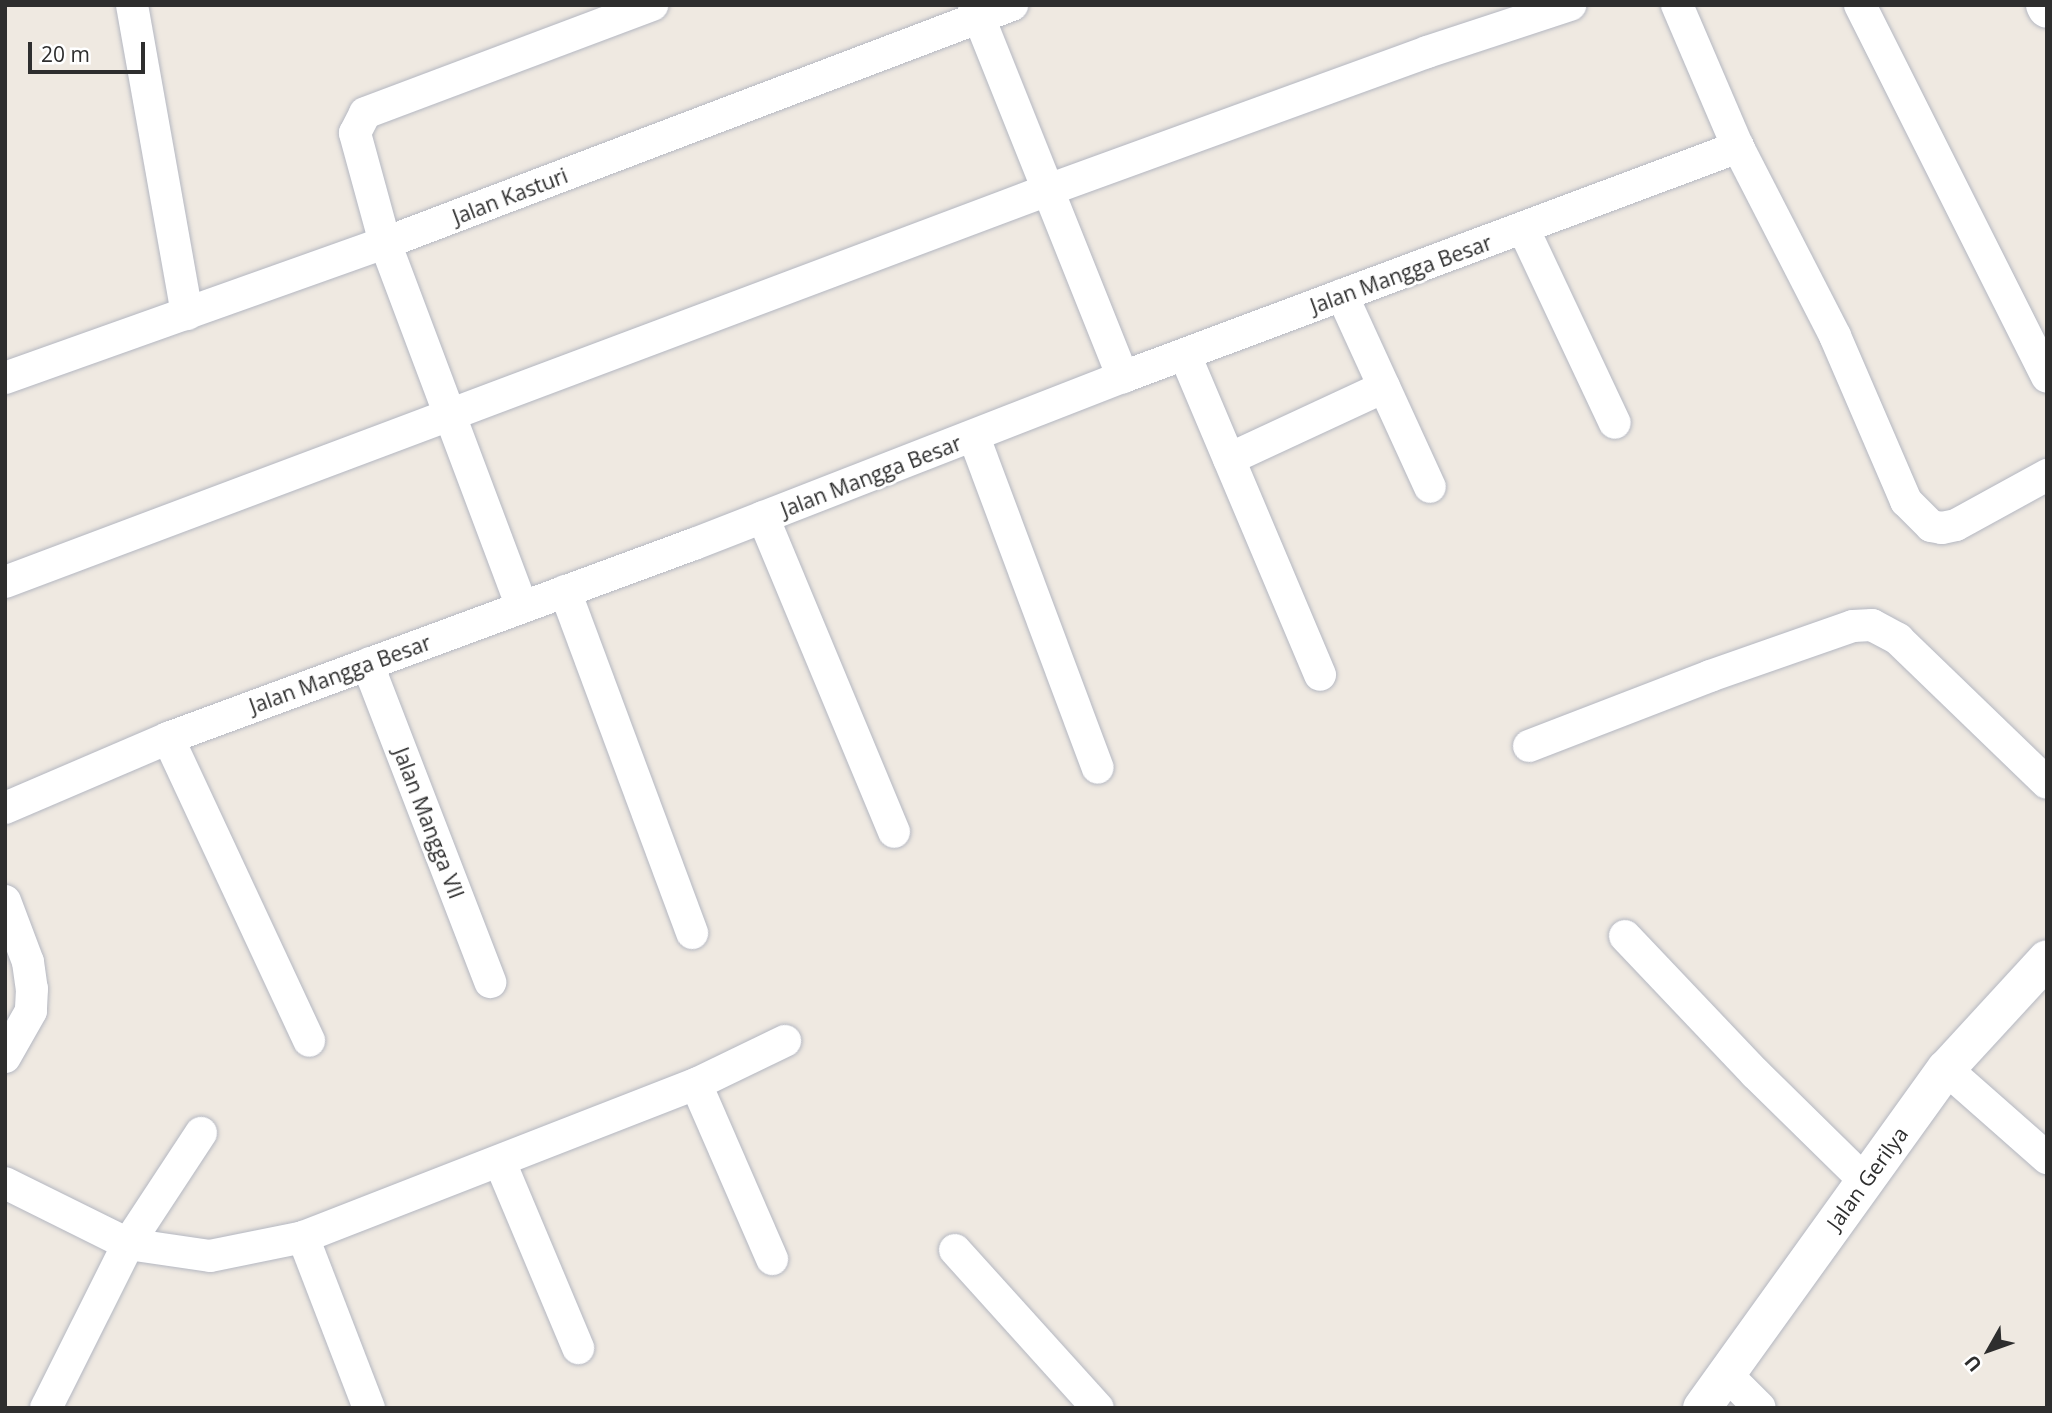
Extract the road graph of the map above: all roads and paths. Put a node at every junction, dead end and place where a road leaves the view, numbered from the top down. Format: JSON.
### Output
{"nodes":[{"id":1,"x":132,"y":5,"type":"edge"},
{"id":2,"x":652,"y":5,"type":"edge"},
{"id":3,"x":1012,"y":5,"type":"edge"},
{"id":4,"x":1570,"y":5,"type":"edge"},
{"id":5,"x":1677,"y":5,"type":"edge"},
{"id":6,"x":1860,"y":5,"type":"edge"},
{"id":7,"x":977,"y":11,"type":"edge"},
{"id":8,"x":1738,"y":147,"type":"junction"},
{"id":9,"x":1048,"y":190,"type":"junction"},
{"id":10,"x":1524,"y":230,"type":"junction"},
{"id":11,"x":385,"y":243,"type":"junction"},
{"id":12,"x":1342,"y":295,"type":"junction"},
{"id":13,"x":187,"y":314,"type":"junction"},
{"id":14,"x":1185,"y":355,"type":"junction"},
{"id":15,"x":1123,"y":377,"type":"junction"},
{"id":16,"x":2047,"y":377,"type":"edge"},
{"id":17,"x":5,"y":379,"type":"edge"},
{"id":18,"x":1384,"y":387,"type":"junction"},
{"id":19,"x":452,"y":412,"type":"junction"},
{"id":20,"x":1615,"y":423,"type":"dead end"},
{"id":21,"x":974,"y":436,"type":"junction"},
{"id":22,"x":1228,"y":458,"type":"junction"},
{"id":23,"x":2047,"y":474,"type":"edge"},
{"id":24,"x":1430,"y":487,"type":"dead end"},
{"id":25,"x":763,"y":517,"type":"junction"},
{"id":26,"x":5,"y":582,"type":"edge"},
{"id":27,"x":565,"y":591,"type":"junction"},
{"id":28,"x":522,"y":607,"type":"junction"},
{"id":29,"x":370,"y":663,"type":"junction"},
{"id":30,"x":1320,"y":675,"type":"dead end"},
{"id":31,"x":168,"y":738,"type":"junction"},
{"id":32,"x":1529,"y":746,"type":"dead end"},
{"id":33,"x":1098,"y":768,"type":"dead end"},
{"id":34,"x":2047,"y":783,"type":"edge"},
{"id":35,"x":5,"y":808,"type":"edge"},
{"id":36,"x":894,"y":832,"type":"dead end"},
{"id":37,"x":5,"y":901,"type":"edge"},
{"id":38,"x":692,"y":933,"type":"dead end"},
{"id":39,"x":1625,"y":936,"type":"dead end"},
{"id":40,"x":2047,"y":959,"type":"edge"},
{"id":41,"x":490,"y":982,"type":"dead end"},
{"id":42,"x":309,"y":1041,"type":"dead end"},
{"id":43,"x":785,"y":1041,"type":"dead end"},
{"id":44,"x":5,"y":1056,"type":"edge"},
{"id":45,"x":1946,"y":1069,"type":"junction"},
{"id":46,"x":696,"y":1084,"type":"junction"},
{"id":47,"x":201,"y":1133,"type":"dead end"},
{"id":48,"x":2047,"y":1158,"type":"edge"},
{"id":49,"x":500,"y":1162,"type":"junction"},
{"id":50,"x":1865,"y":1181,"type":"junction"},
{"id":51,"x":5,"y":1183,"type":"edge"},
{"id":52,"x":303,"y":1237,"type":"junction"},
{"id":53,"x":128,"y":1244,"type":"junction"},
{"id":54,"x":955,"y":1250,"type":"dead end"},
{"id":55,"x":772,"y":1259,"type":"dead end"},
{"id":56,"x":578,"y":1348,"type":"dead end"},
{"id":57,"x":1725,"y":1373,"type":"junction"},
{"id":58,"x":46,"y":1408,"type":"edge"},
{"id":59,"x":369,"y":1408,"type":"edge"},
{"id":60,"x":1098,"y":1408,"type":"edge"},
{"id":61,"x":1702,"y":1408,"type":"edge"},
{"id":62,"x":1760,"y":1408,"type":"edge"}],
"edges":[{"from":1,"to":13,"type":"street"},
{"from":2,"to":11,"type":"street"},
{"from":3,"to":7,"type":"street","name":"Jalan Kasturi"},
{"from":4,"to":9,"type":"street"},
{"from":5,"to":8,"type":"street"},
{"from":6,"to":16,"type":"street"},
{"from":7,"to":9,"type":"street"},
{"from":7,"to":11,"type":"street","name":"Jalan Kasturi"},
{"from":8,"to":10,"type":"street","name":"Jalan Mangga Besar"},
{"from":8,"to":23,"type":"street"},
{"from":9,"to":15,"type":"street"},
{"from":9,"to":19,"type":"street"},
{"from":10,"to":12,"type":"street","name":"Jalan Mangga Besar"},
{"from":10,"to":20,"type":"street"},
{"from":11,"to":13,"type":"street","name":"Jalan Kasturi"},
{"from":11,"to":19,"type":"street"},
{"from":12,"to":14,"type":"street","name":"Jalan Mangga Besar"},
{"from":12,"to":18,"type":"street"},
{"from":13,"to":17,"type":"street","name":"Jalan Kasturi"},
{"from":14,"to":15,"type":"street","name":"Jalan Mangga Besar"},
{"from":14,"to":22,"type":"street"},
{"from":15,"to":21,"type":"street","name":"Jalan Mangga Besar"},
{"from":18,"to":22,"type":"street"},
{"from":18,"to":24,"type":"street"},
{"from":19,"to":26,"type":"street"},
{"from":19,"to":28,"type":"street"},
{"from":21,"to":25,"type":"street","name":"Jalan Mangga Besar"},
{"from":21,"to":33,"type":"street"},
{"from":22,"to":30,"type":"street"},
{"from":25,"to":27,"type":"street","name":"Jalan Mangga Besar"},
{"from":25,"to":36,"type":"street"},
{"from":27,"to":28,"type":"street","name":"Jalan Mangga Besar"},
{"from":27,"to":38,"type":"street"},
{"from":28,"to":29,"type":"street","name":"Jalan Mangga Besar"},
{"from":29,"to":31,"type":"street","name":"Jalan Mangga Besar"},
{"from":29,"to":41,"type":"street","name":"Jalan Mangga VII"},
{"from":31,"to":35,"type":"street","name":"Jalan Mangga Besar"},
{"from":31,"to":42,"type":"street"},
{"from":32,"to":34,"type":"street"},
{"from":37,"to":44,"type":"street"},
{"from":39,"to":50,"type":"street"},
{"from":40,"to":45,"type":"street","name":"Jalan Gerilya"},
{"from":43,"to":46,"type":"street"},
{"from":45,"to":48,"type":"street"},
{"from":45,"to":50,"type":"street","name":"Jalan Gerilya"},
{"from":46,"to":49,"type":"street"},
{"from":46,"to":55,"type":"street"},
{"from":47,"to":53,"type":"street"},
{"from":49,"to":52,"type":"street"},
{"from":49,"to":56,"type":"street"},
{"from":50,"to":57,"type":"street","name":"Jalan Gerilya"},
{"from":51,"to":53,"type":"street"},
{"from":52,"to":53,"type":"street"},
{"from":52,"to":59,"type":"street"},
{"from":53,"to":58,"type":"street"},
{"from":54,"to":60,"type":"street"},
{"from":57,"to":61,"type":"street","name":"Jalan Gerilya"},
{"from":57,"to":62,"type":"street"}]}
